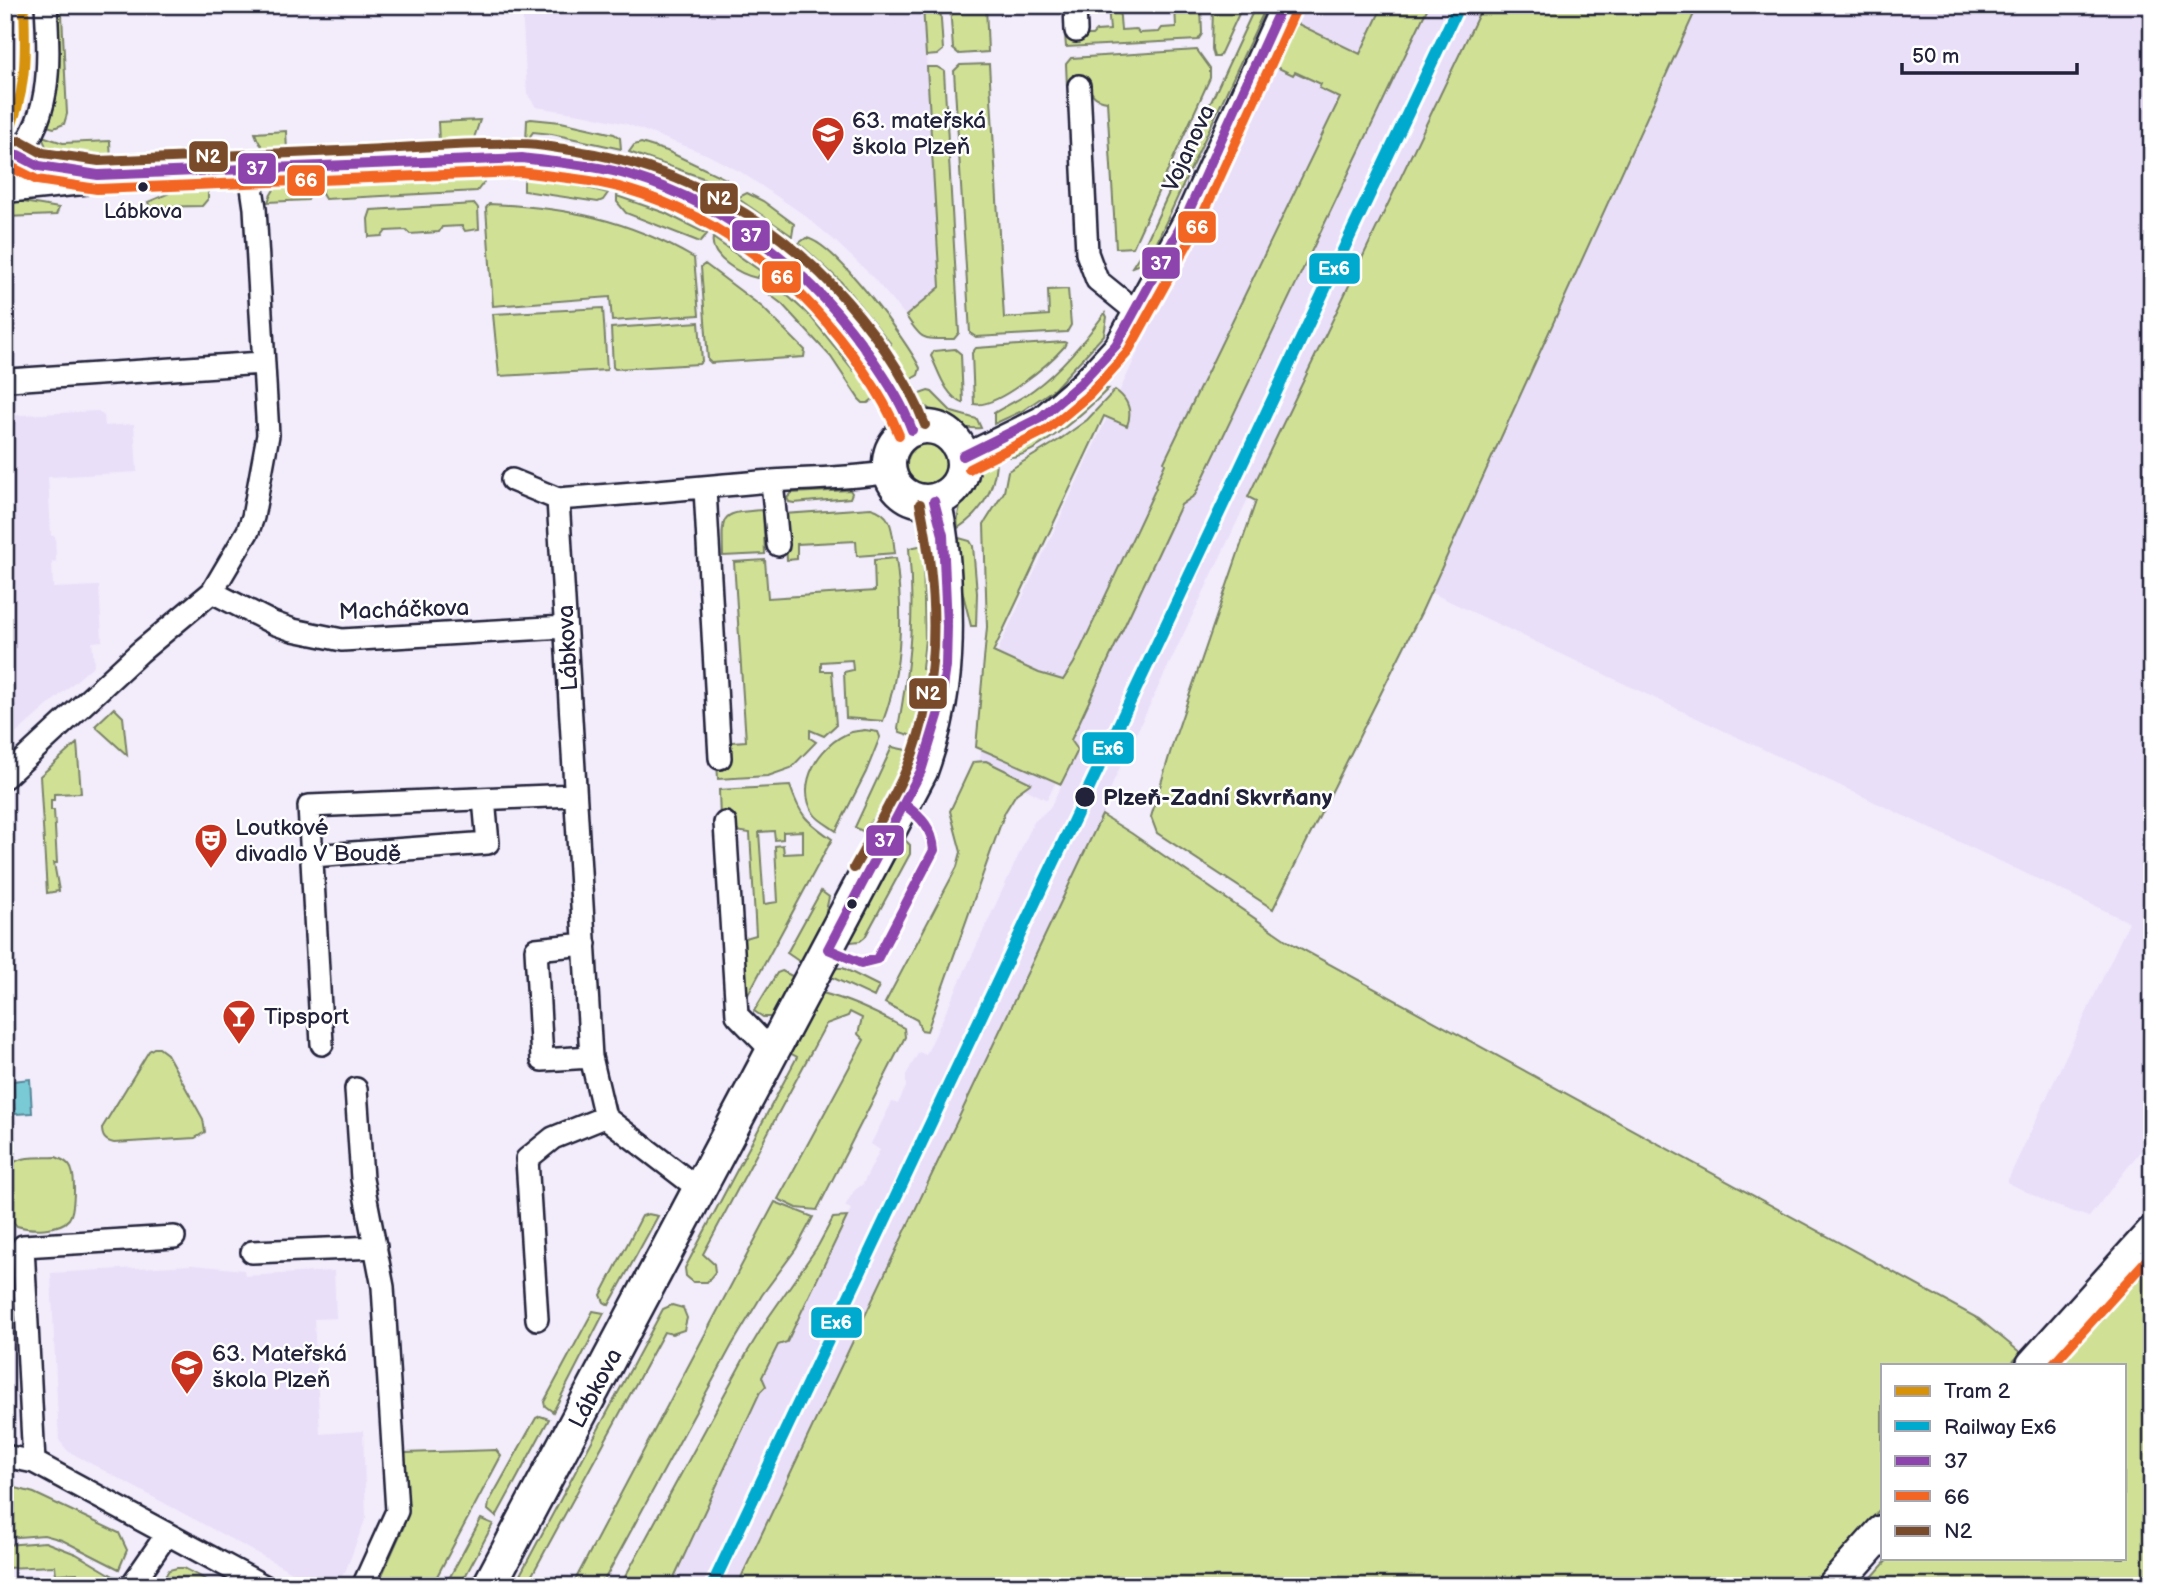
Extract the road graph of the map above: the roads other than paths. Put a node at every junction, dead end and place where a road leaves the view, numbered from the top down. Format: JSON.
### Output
{"nodes":[{"id":1,"x":46,"y":5,"type":"edge"},
{"id":2,"x":1075,"y":5,"type":"edge"},
{"id":3,"x":1282,"y":5,"type":"edge"},
{"id":4,"x":1076,"y":31,"type":"dead end"},
{"id":5,"x":1079,"y":86,"type":"dead end"},
{"id":6,"x":8,"y":155,"type":"edge"},
{"id":7,"x":249,"y":167,"type":"junction"},
{"id":8,"x":98,"y":175,"type":"junction"},
{"id":9,"x":5,"y":186,"type":"edge"},
{"id":10,"x":1134,"y":310,"type":"junction"},
{"id":11,"x":262,"y":363,"type":"junction"},
{"id":12,"x":9,"y":380,"type":"dead end"},
{"id":13,"x":912,"y":430,"type":"junction"},
{"id":14,"x":963,"y":456,"type":"junction"},
{"id":15,"x":890,"y":472,"type":"junction"},
{"id":16,"x":512,"y":480,"type":"dead end"},
{"id":17,"x":772,"y":481,"type":"junction"},
{"id":18,"x":705,"y":489,"type":"junction"},
{"id":19,"x":558,"y":499,"type":"junction"},
{"id":20,"x":934,"y":501,"type":"junction"},
{"id":21,"x":778,"y":545,"type":"dead end"},
{"id":22,"x":212,"y":592,"type":"junction"},
{"id":23,"x":565,"y":627,"type":"junction"},
{"id":24,"x":720,"y":758,"type":"dead end"},
{"id":25,"x":5,"y":777,"type":"edge"},
{"id":26,"x":575,"y":795,"type":"junction"},
{"id":27,"x":484,"y":799,"type":"junction"},
{"id":28,"x":725,"y":822,"type":"dead end"},
{"id":29,"x":312,"y":856,"type":"junction"},
{"id":30,"x":584,"y":944,"type":"junction"},
{"id":31,"x":322,"y":1044,"type":"dead end"},
{"id":32,"x":773,"y":1052,"type":"junction"},
{"id":33,"x":591,"y":1057,"type":"junction"},
{"id":34,"x":356,"y":1089,"type":"dead end"},
{"id":35,"x":606,"y":1117,"type":"junction"},
{"id":36,"x":700,"y":1190,"type":"junction"},
{"id":37,"x":2152,"y":1233,"type":"edge"},
{"id":38,"x":174,"y":1237,"type":"dead end"},
{"id":39,"x":376,"y":1247,"type":"junction"},
{"id":40,"x":252,"y":1252,"type":"dead end"},
{"id":41,"x":537,"y":1319,"type":"dead end"},
{"id":42,"x":2033,"y":1364,"type":"edge"},
{"id":43,"x":5,"y":1456,"type":"edge"},
{"id":44,"x":34,"y":1462,"type":"junction"},
{"id":45,"x":1881,"y":1533,"type":"edge"},
{"id":46,"x":167,"y":1534,"type":"junction"},
{"id":47,"x":131,"y":1586,"type":"edge"},
{"id":48,"x":264,"y":1586,"type":"edge"},
{"id":49,"x":363,"y":1586,"type":"edge"},
{"id":50,"x":489,"y":1586,"type":"edge"},
{"id":51,"x":1834,"y":1586,"type":"edge"}],
"edges":[{"from":1,"to":6,"type":"street"},
{"from":2,"to":4,"type":"street"},
{"from":3,"to":10,"type":"street","name":"Vojanova"},
{"from":5,"to":10,"type":"street"},
{"from":6,"to":8,"type":"street"},
{"from":7,"to":8,"type":"street"},
{"from":7,"to":11,"type":"street"},
{"from":7,"to":13,"type":"street"},
{"from":8,"to":9,"type":"street"},
{"from":10,"to":14,"type":"street","name":"Vojanova"},
{"from":11,"to":12,"type":"street"},
{"from":11,"to":22,"type":"street"},
{"from":13,"to":14,"type":"street"},
{"from":13,"to":15,"type":"street"},
{"from":14,"to":20,"type":"street"},
{"from":15,"to":17,"type":"street"},
{"from":15,"to":20,"type":"street"},
{"from":16,"to":19,"type":"street"},
{"from":17,"to":18,"type":"street"},
{"from":17,"to":21,"type":"street"},
{"from":18,"to":19,"type":"street"},
{"from":18,"to":24,"type":"street"},
{"from":19,"to":23,"type":"street","name":"Lábkova"},
{"from":20,"to":32,"type":"street","name":"Lábkova"},
{"from":22,"to":23,"type":"street","name":"Macháčkova"},
{"from":22,"to":25,"type":"street"},
{"from":23,"to":26,"type":"street","name":"Lábkova"},
{"from":26,"to":27,"type":"street"},
{"from":26,"to":30,"type":"street","name":"Lábkova"},
{"from":27,"to":29,"type":"street"},
{"from":27,"to":29,"type":"street"},
{"from":28,"to":32,"type":"street"},
{"from":29,"to":31,"type":"street"},
{"from":30,"to":33,"type":"street","name":"Lábkova"},
{"from":30,"to":33,"type":"street"},
{"from":32,"to":36,"type":"street","name":"Lábkova"},
{"from":33,"to":35,"type":"street","name":"Lábkova"},
{"from":34,"to":39,"type":"street"},
{"from":35,"to":36,"type":"street"},
{"from":35,"to":41,"type":"street"},
{"from":36,"to":50,"type":"street","name":"Lábkova"},
{"from":37,"to":42,"type":"street"},
{"from":38,"to":44,"type":"street"},
{"from":39,"to":40,"type":"street"},
{"from":39,"to":49,"type":"street"},
{"from":43,"to":44,"type":"street"},
{"from":44,"to":46,"type":"street"},
{"from":45,"to":51,"type":"street"},
{"from":46,"to":47,"type":"street"},
{"from":46,"to":48,"type":"street"}]}
